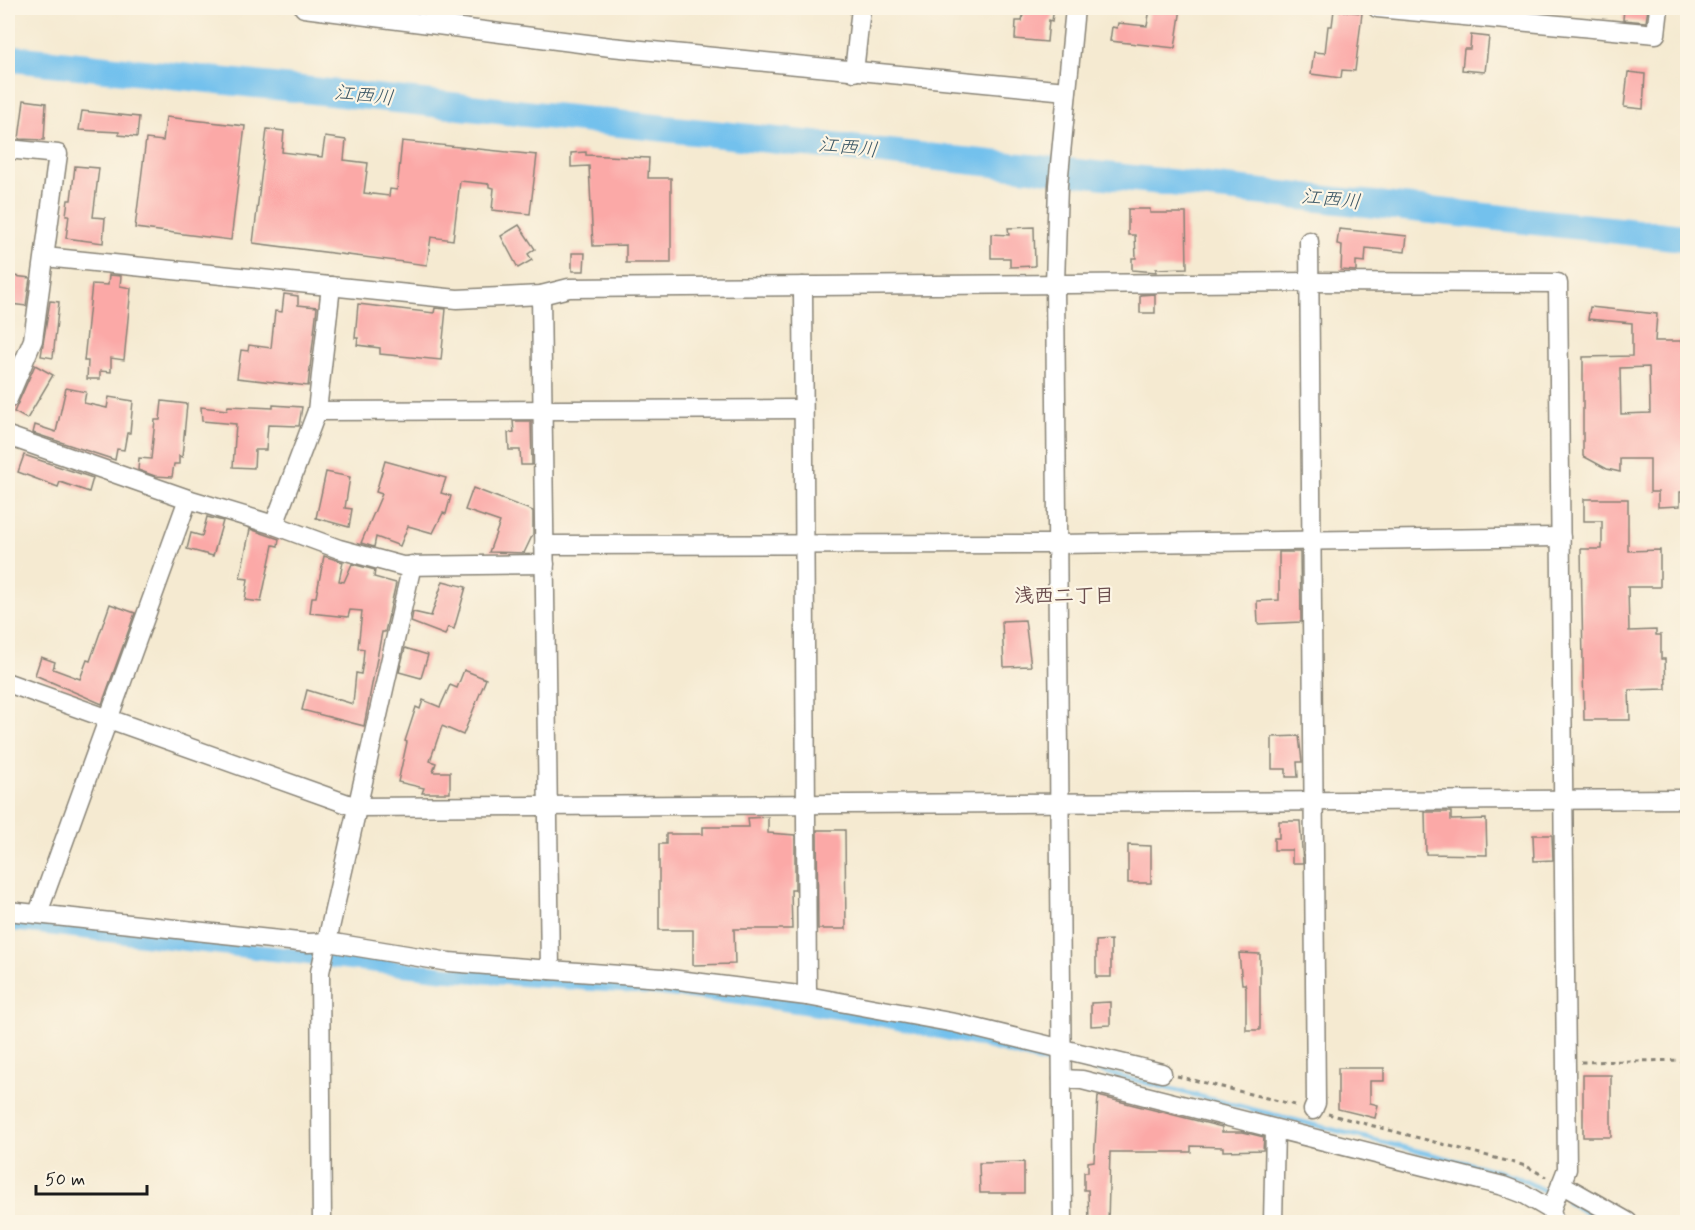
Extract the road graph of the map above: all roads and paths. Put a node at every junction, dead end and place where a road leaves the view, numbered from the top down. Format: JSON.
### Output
{"nodes":[{"id":1,"x":304,"y":8,"type":"edge"},
{"id":2,"x":861,"y":8,"type":"edge"},
{"id":3,"x":1076,"y":8,"type":"edge"},
{"id":4,"x":1377,"y":8,"type":"edge"},
{"id":5,"x":1659,"y":8,"type":"edge"},
{"id":6,"x":379,"y":11,"type":"edge"},
{"id":7,"x":854,"y":72,"type":"junction"},
{"id":8,"x":1066,"y":97,"type":"junction"},
{"id":9,"x":8,"y":149,"type":"edge"},
{"id":10,"x":1309,"y":241,"type":"dead end"},
{"id":11,"x":45,"y":257,"type":"junction"},
{"id":12,"x":1310,"y":282,"type":"junction"},
{"id":13,"x":1055,"y":284,"type":"junction"},
{"id":14,"x":331,"y":286,"type":"junction"},
{"id":15,"x":803,"y":286,"type":"junction"},
{"id":16,"x":541,"y":295,"type":"junction"},
{"id":17,"x":8,"y":399,"type":"edge"},
{"id":18,"x":802,"y":409,"type":"junction"},
{"id":19,"x":317,"y":411,"type":"junction"},
{"id":20,"x":543,"y":411,"type":"junction"},
{"id":21,"x":8,"y":436,"type":"edge"},
{"id":22,"x":188,"y":499,"type":"junction"},
{"id":23,"x":274,"y":525,"type":"junction"},
{"id":24,"x":1561,"y":537,"type":"junction"},
{"id":25,"x":1311,"y":541,"type":"junction"},
{"id":26,"x":806,"y":544,"type":"junction"},
{"id":27,"x":1058,"y":544,"type":"junction"},
{"id":28,"x":544,"y":545,"type":"junction"},
{"id":29,"x":545,"y":564,"type":"junction"},
{"id":30,"x":412,"y":565,"type":"junction"},
{"id":31,"x":8,"y":683,"type":"edge"},
{"id":32,"x":107,"y":719,"type":"junction"},
{"id":33,"x":1688,"y":799,"type":"edge"},
{"id":34,"x":1312,"y":800,"type":"junction"},
{"id":35,"x":1565,"y":800,"type":"junction"},
{"id":36,"x":1061,"y":803,"type":"junction"},
{"id":37,"x":804,"y":805,"type":"junction"},
{"id":38,"x":357,"y":807,"type":"junction"},
{"id":39,"x":546,"y":808,"type":"junction"},
{"id":40,"x":8,"y":911,"type":"edge"},
{"id":41,"x":38,"y":913,"type":"junction"},
{"id":42,"x":327,"y":942,"type":"junction"},
{"id":43,"x":550,"y":970,"type":"junction"},
{"id":44,"x":807,"y":996,"type":"junction"},
{"id":45,"x":1061,"y":1048,"type":"junction"},
{"id":46,"x":1688,"y":1060,"type":"edge"},
{"id":47,"x":1566,"y":1062,"type":"junction"},
{"id":48,"x":1162,"y":1073,"type":"joint"},
{"id":49,"x":1062,"y":1079,"type":"junction"},
{"id":50,"x":1314,"y":1110,"type":"junction"},
{"id":51,"x":1275,"y":1129,"type":"junction"},
{"id":52,"x":1561,"y":1184,"type":"junction"},
{"id":53,"x":1552,"y":1216,"type":"edge"},
{"id":54,"x":322,"y":1222,"type":"edge"},
{"id":55,"x":1063,"y":1222,"type":"edge"},
{"id":56,"x":1273,"y":1222,"type":"edge"},
{"id":57,"x":1628,"y":1222,"type":"edge"}],
"edges":[{"from":1,"to":6,"type":"street"},
{"from":2,"to":7,"type":"street"},
{"from":3,"to":8,"type":"street"},
{"from":4,"to":5,"type":"street"},
{"from":6,"to":7,"type":"street"},
{"from":7,"to":8,"type":"street"},
{"from":8,"to":13,"type":"street"},
{"from":9,"to":11,"type":"street"},
{"from":10,"to":12,"type":"street"},
{"from":11,"to":14,"type":"street"},
{"from":11,"to":17,"type":"street"},
{"from":12,"to":13,"type":"street"},
{"from":12,"to":24,"type":"street"},
{"from":12,"to":25,"type":"street"},
{"from":13,"to":15,"type":"street"},
{"from":13,"to":27,"type":"street"},
{"from":14,"to":16,"type":"street"},
{"from":14,"to":19,"type":"street"},
{"from":15,"to":16,"type":"street"},
{"from":15,"to":18,"type":"street"},
{"from":16,"to":20,"type":"street"},
{"from":18,"to":20,"type":"street"},
{"from":18,"to":26,"type":"street"},
{"from":19,"to":20,"type":"street"},
{"from":19,"to":23,"type":"street"},
{"from":20,"to":28,"type":"street"},
{"from":21,"to":22,"type":"street"},
{"from":22,"to":23,"type":"street"},
{"from":22,"to":32,"type":"street"},
{"from":23,"to":30,"type":"street"},
{"from":24,"to":25,"type":"street"},
{"from":24,"to":35,"type":"street"},
{"from":25,"to":27,"type":"street"},
{"from":25,"to":34,"type":"street"},
{"from":26,"to":27,"type":"street"},
{"from":26,"to":28,"type":"street"},
{"from":26,"to":37,"type":"street"},
{"from":27,"to":36,"type":"street"},
{"from":28,"to":29,"type":"street"},
{"from":29,"to":30,"type":"street"},
{"from":29,"to":39,"type":"street"},
{"from":30,"to":38,"type":"street"},
{"from":31,"to":32,"type":"street"},
{"from":32,"to":38,"type":"street"},
{"from":32,"to":41,"type":"street"},
{"from":33,"to":35,"type":"street"},
{"from":34,"to":35,"type":"street"},
{"from":34,"to":36,"type":"street"},
{"from":34,"to":50,"type":"street"},
{"from":35,"to":47,"type":"street"},
{"from":36,"to":37,"type":"street"},
{"from":36,"to":45,"type":"street"},
{"from":37,"to":39,"type":"street"},
{"from":37,"to":44,"type":"street"},
{"from":38,"to":39,"type":"street"},
{"from":38,"to":42,"type":"street"},
{"from":39,"to":43,"type":"street"},
{"from":40,"to":41,"type":"street"},
{"from":41,"to":42,"type":"street"},
{"from":42,"to":43,"type":"street"},
{"from":42,"to":54,"type":"street"},
{"from":43,"to":44,"type":"street"},
{"from":44,"to":45,"type":"street"},
{"from":45,"to":48,"type":"street"},
{"from":45,"to":49,"type":"street"},
{"from":46,"to":47,"type":"path"},
{"from":47,"to":52,"type":"street"},
{"from":48,"to":50,"type":"path"},
{"from":49,"to":51,"type":"street"},
{"from":49,"to":55,"type":"street"},
{"from":50,"to":52,"type":"path"},
{"from":51,"to":53,"type":"street"},
{"from":51,"to":56,"type":"street"},
{"from":52,"to":53,"type":"street"},
{"from":52,"to":57,"type":"street"}]}
